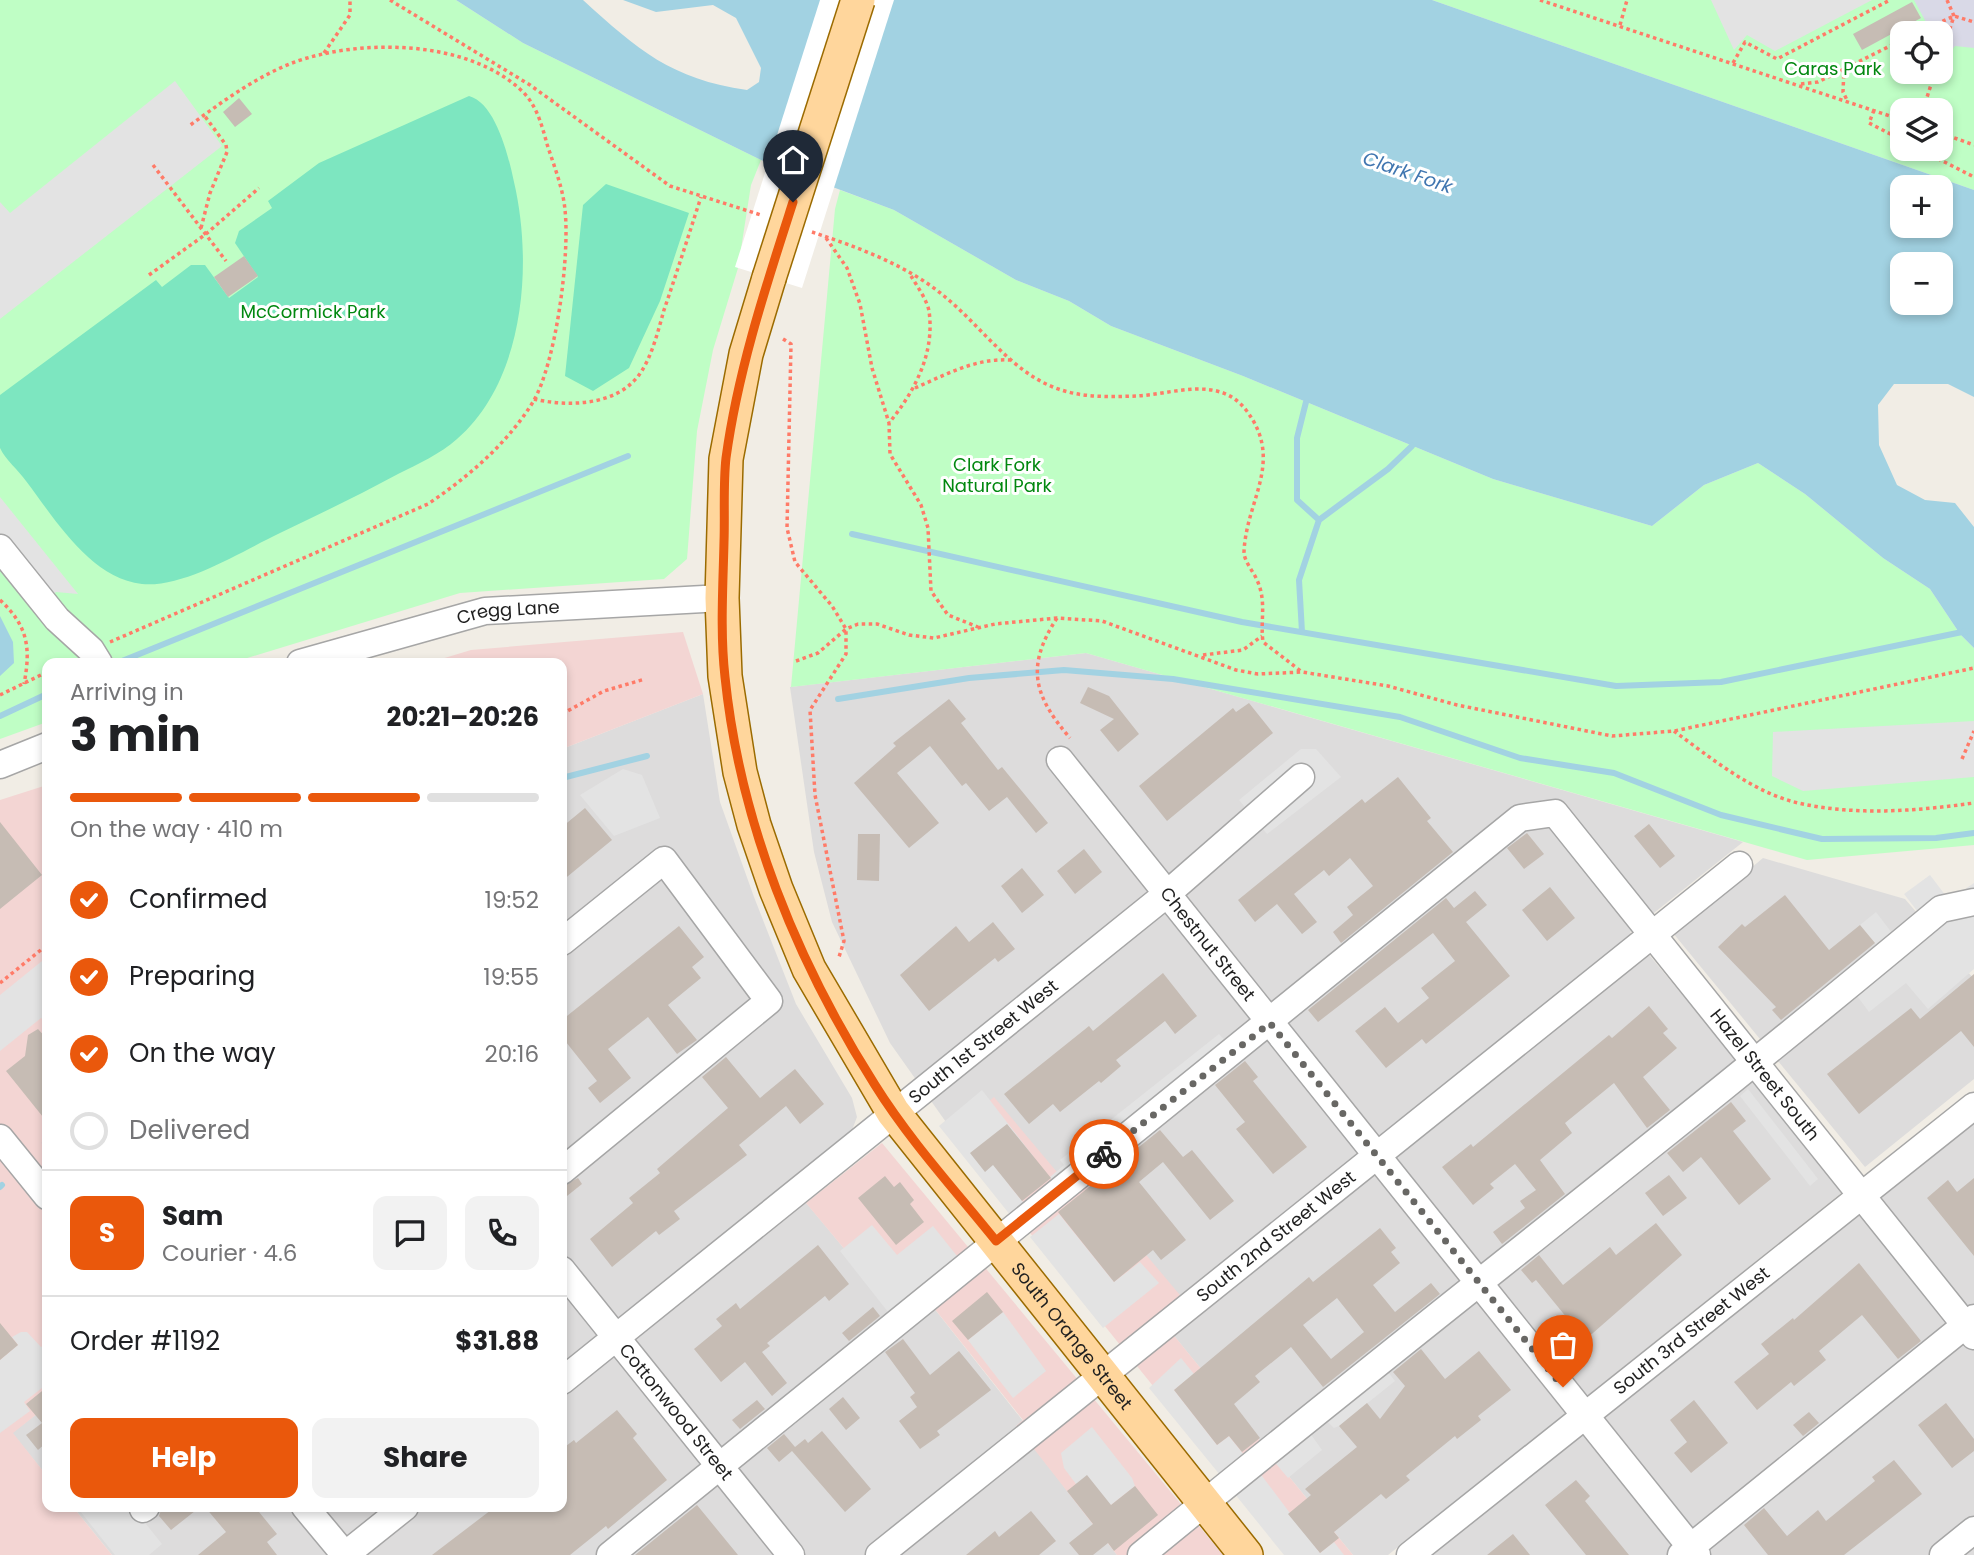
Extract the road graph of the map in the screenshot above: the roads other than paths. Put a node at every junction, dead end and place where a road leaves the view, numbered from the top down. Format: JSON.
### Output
{"nodes":[{"id":1,"x":858,"y":0,"type":"edge"},
{"id":2,"x":0,"y":548,"type":"edge"},
{"id":3,"x":722,"y":598,"type":"junction"},
{"id":4,"x":103,"y":653,"type":"edge"},
{"id":5,"x":318,"y":658,"type":"edge"},
{"id":6,"x":42,"y":748,"type":"edge"},
{"id":7,"x":1066,"y":751,"type":"road end"},
{"id":8,"x":0,"y":765,"type":"edge"},
{"id":9,"x":1301,"y":778,"type":"dead end"},
{"id":10,"x":1739,"y":865,"type":"dead end"},
{"id":11,"x":1168,"y":893,"type":"junction"},
{"id":12,"x":1974,"y":902,"type":"edge"},
{"id":13,"x":1653,"y":936,"type":"junction"},
{"id":14,"x":567,"y":938,"type":"edge"},
{"id":15,"x":1270,"y":1023,"type":"junction"},
{"id":16,"x":1755,"y":1065,"type":"junction"},
{"id":17,"x":1974,"y":1106,"type":"edge"},
{"id":18,"x":893,"y":1112,"type":"junction"},
{"id":19,"x":0,"y":1138,"type":"edge"},
{"id":20,"x":1376,"y":1158,"type":"junction"},
{"id":21,"x":567,"y":1167,"type":"edge"},
{"id":22,"x":42,"y":1190,"type":"edge"},
{"id":23,"x":1861,"y":1198,"type":"junction"},
{"id":24,"x":996,"y":1241,"type":"junction"},
{"id":25,"x":567,"y":1276,"type":"edge"},
{"id":26,"x":1478,"y":1283,"type":"junction"},
{"id":27,"x":1971,"y":1326,"type":"edge"},
{"id":28,"x":616,"y":1338,"type":"junction"},
{"id":29,"x":567,"y":1377,"type":"edge"},
{"id":30,"x":1104,"y":1377,"type":"junction"},
{"id":31,"x":1587,"y":1417,"type":"junction"},
{"id":32,"x":720,"y":1466,"type":"junction"},
{"id":33,"x":1204,"y":1503,"type":"junction"},
{"id":34,"x":309,"y":1512,"type":"edge"},
{"id":35,"x":399,"y":1512,"type":"edge"},
{"id":36,"x":1974,"y":1530,"type":"edge"},
{"id":37,"x":1690,"y":1552,"type":"edge"},
{"id":38,"x":345,"y":1555,"type":"edge"},
{"id":39,"x":610,"y":1555,"type":"edge"},
{"id":40,"x":791,"y":1555,"type":"edge"},
{"id":41,"x":879,"y":1555,"type":"edge"},
{"id":42,"x":1141,"y":1555,"type":"edge"},
{"id":43,"x":1246,"y":1555,"type":"edge"},
{"id":44,"x":1410,"y":1555,"type":"edge"},
{"id":45,"x":1943,"y":1555,"type":"edge"}],
"edges":[{"from":1,"to":3,"type":"main road","name":"South Orange Street","bridge":true},
{"from":2,"to":4,"type":"street"},
{"from":3,"to":5,"type":"street","name":"Cregg Lane"},
{"from":3,"to":18,"type":"main road","name":"South Orange Street"},
{"from":6,"to":8,"type":"street"},
{"from":7,"to":11,"type":"street","name":"Chestnut Street"},
{"from":9,"to":11,"type":"street","name":"South 1st Street West"},
{"from":10,"to":13,"type":"street","name":"South 2nd Street West"},
{"from":11,"to":15,"type":"street","name":"Chestnut Street"},
{"from":11,"to":18,"type":"street","name":"South 1st Street West"},
{"from":12,"to":16,"type":"street"},
{"from":13,"to":15,"type":"street","name":"Hazel Street South"},
{"from":13,"to":16,"type":"street","name":"Hazel Street South"},
{"from":13,"to":20,"type":"street","name":"South 2nd Street West"},
{"from":14,"to":21,"type":"street"},
{"from":15,"to":20,"type":"street","name":"Chestnut Street"},
{"from":15,"to":24,"type":"street"},
{"from":16,"to":23,"type":"street","name":"Hazel Street South"},
{"from":16,"to":26,"type":"street"},
{"from":17,"to":23,"type":"street","name":"South 3rd Street West"},
{"from":18,"to":24,"type":"main road","name":"South Orange Street"},
{"from":18,"to":28,"type":"street","name":"South 1st Street West"},
{"from":19,"to":22,"type":"street"},
{"from":20,"to":26,"type":"street","name":"Chestnut Street"},
{"from":20,"to":30,"type":"street","name":"South 2nd Street West"},
{"from":23,"to":27,"type":"street","name":"Hazel Street South"},
{"from":23,"to":31,"type":"street","name":"South 3rd Street West"},
{"from":24,"to":30,"type":"main road","name":"South Orange Street"},
{"from":24,"to":32,"type":"street"},
{"from":25,"to":28,"type":"street","name":"Cottonwood Street"},
{"from":26,"to":31,"type":"street","name":"Chestnut Street"},
{"from":26,"to":33,"type":"street"},
{"from":27,"to":37,"type":"street"},
{"from":28,"to":29,"type":"street","name":"South 1st Street West"},
{"from":28,"to":32,"type":"street","name":"Cottonwood Street"},
{"from":30,"to":33,"type":"main road","name":"South Orange Street"},
{"from":30,"to":41,"type":"street","name":"South 2nd Street West"},
{"from":31,"to":37,"type":"street","name":"Chestnut Street"},
{"from":31,"to":44,"type":"street","name":"South 3rd Street West"},
{"from":32,"to":39,"type":"street"},
{"from":32,"to":40,"type":"street","name":"Cottonwood Street"},
{"from":33,"to":42,"type":"street"},
{"from":33,"to":43,"type":"main road","name":"South Orange Street"},
{"from":34,"to":38,"type":"street"},
{"from":35,"to":38,"type":"street"},
{"from":36,"to":45,"type":"street"}]}
